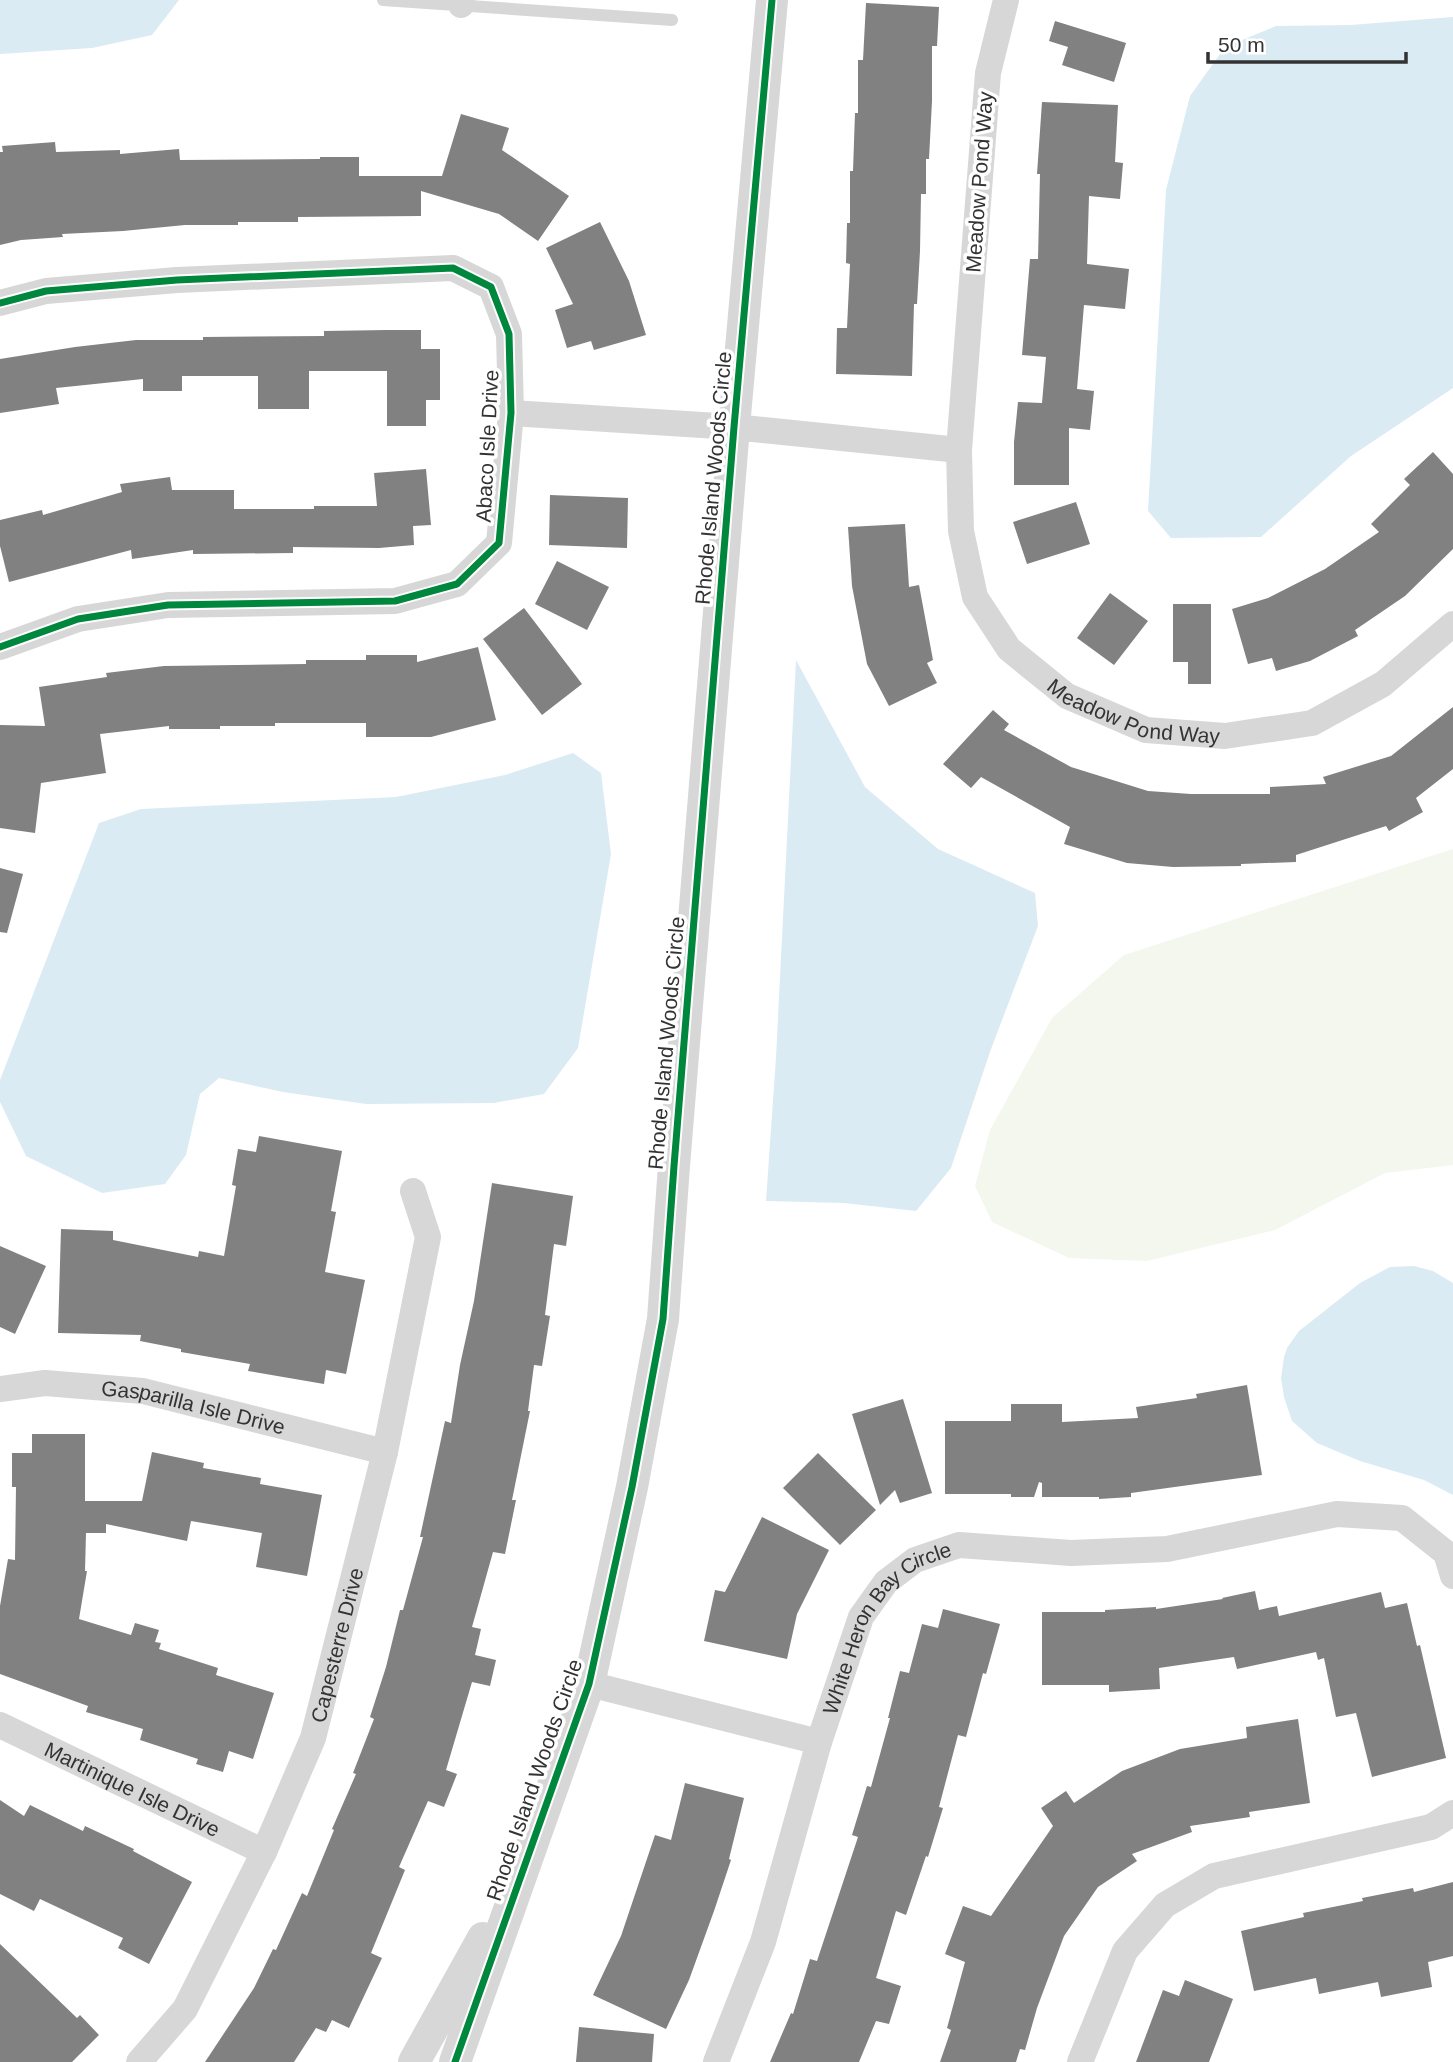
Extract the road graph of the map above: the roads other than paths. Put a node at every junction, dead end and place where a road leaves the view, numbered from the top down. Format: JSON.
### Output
{"nodes":[{"id":1,"x":383,"y":0,"type":"edge"},
{"id":2,"x":772,"y":0,"type":"edge"},
{"id":3,"x":1006,"y":0,"type":"edge"},
{"id":4,"x":461,"y":3,"type":"edge"},
{"id":5,"x":671,"y":20,"type":"dead end"},
{"id":6,"x":0,"y":303,"type":"edge"},
{"id":7,"x":511,"y":413,"type":"junction"},
{"id":8,"x":734,"y":428,"type":"junction"},
{"id":9,"x":958,"y":450,"type":"junction"},
{"id":10,"x":1453,"y":624,"type":"edge"},
{"id":11,"x":0,"y":647,"type":"edge"},
{"id":12,"x":413,"y":1191,"type":"dead end"},
{"id":13,"x":0,"y":1389,"type":"edge"},
{"id":14,"x":385,"y":1452,"type":"junction"},
{"id":15,"x":1453,"y":1576,"type":"edge"},
{"id":16,"x":589,"y":1684,"type":"junction"},
{"id":17,"x":0,"y":1725,"type":"edge"},
{"id":18,"x":819,"y":1742,"type":"junction"},
{"id":19,"x":1453,"y":1813,"type":"edge"},
{"id":20,"x":264,"y":1852,"type":"junction"},
{"id":21,"x":528,"y":1857,"type":"junction"},
{"id":22,"x":139,"y":2062,"type":"edge"},
{"id":23,"x":414,"y":2062,"type":"edge"},
{"id":24,"x":455,"y":2062,"type":"edge"},
{"id":25,"x":716,"y":2062,"type":"edge"},
{"id":26,"x":1080,"y":2062,"type":"edge"}],
"edges":[{"from":1,"to":4,"type":"lane"},
{"from":2,"to":8,"type":"street","name":"Rhode Island Woods Circle"},
{"from":3,"to":9,"type":"street","name":"Meadow Pond Way"},
{"from":4,"to":5,"type":"lane"},
{"from":6,"to":7,"type":"street","name":"Abaco Isle Drive"},
{"from":7,"to":8,"type":"street","name":"Abaco Isle Drive"},
{"from":7,"to":11,"type":"street","name":"Abaco Isle Drive"},
{"from":8,"to":9,"type":"street"},
{"from":8,"to":16,"type":"street","name":"Rhode Island Woods Circle"},
{"from":9,"to":10,"type":"street","name":"Meadow Pond Way"},
{"from":12,"to":14,"type":"street","name":"Capesterre Drive"},
{"from":13,"to":14,"type":"street","name":"Gasparilla Isle Drive"},
{"from":14,"to":20,"type":"street","name":"Capesterre Drive"},
{"from":15,"to":18,"type":"street","name":"White Heron Bay Circle"},
{"from":16,"to":18,"type":"street"},
{"from":16,"to":21,"type":"street","name":"Rhode Island Woods Circle"},
{"from":17,"to":20,"type":"street","name":"Martinique Isle Drive"},
{"from":18,"to":25,"type":"street","name":"White Heron Bay Circle"},
{"from":19,"to":26,"type":"street"},
{"from":20,"to":22,"type":"street","name":"Capesterre Drive"},
{"from":21,"to":23,"type":"street","name":"Rhode Island Woods Circle"},
{"from":21,"to":24,"type":"street","name":"Rhode Island Woods Circle"}]}
